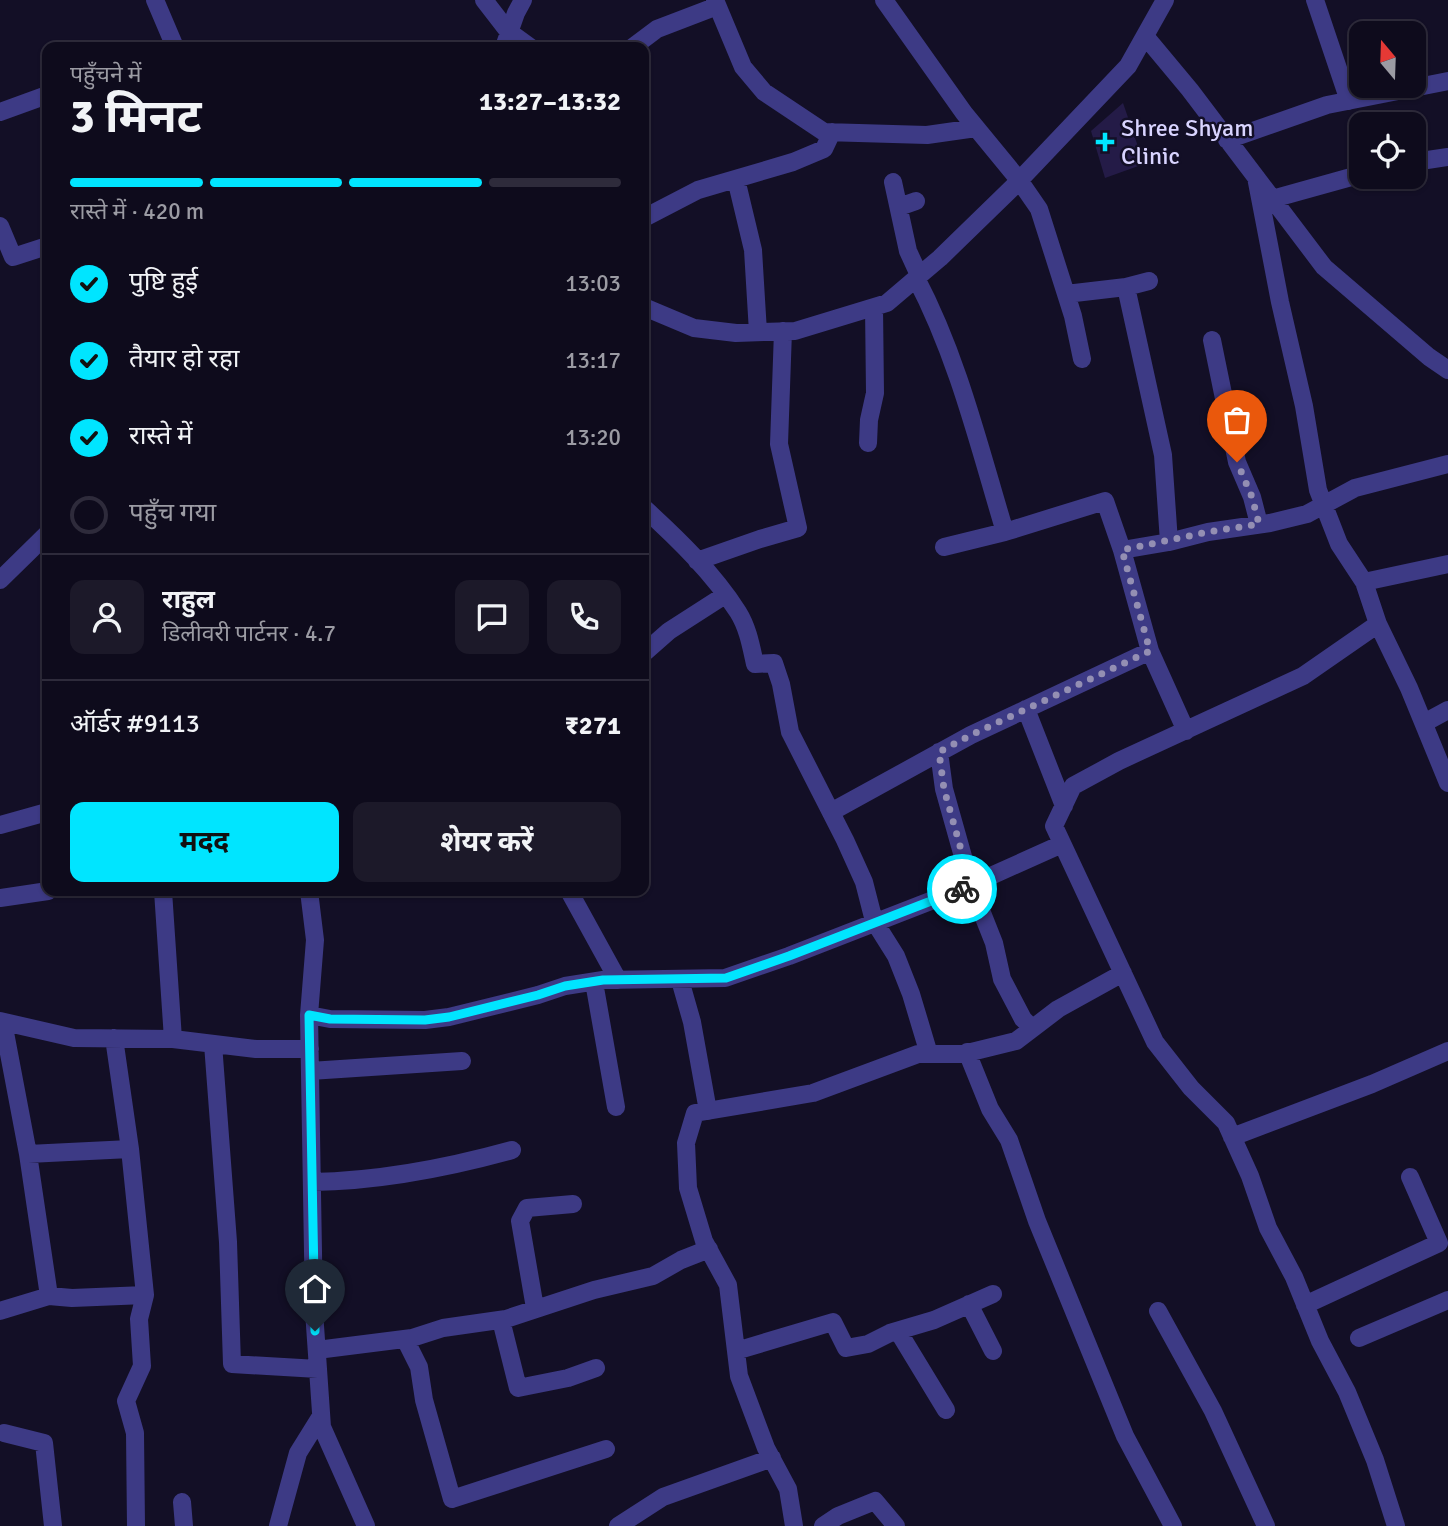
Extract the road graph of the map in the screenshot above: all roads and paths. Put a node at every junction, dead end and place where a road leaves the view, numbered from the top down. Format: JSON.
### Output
{"nodes":[{"id":1,"x":155,"y":0,"type":"edge"},
{"id":2,"x":484,"y":0,"type":"edge"},
{"id":3,"x":523,"y":0,"type":"edge"},
{"id":4,"x":884,"y":0,"type":"edge"},
{"id":5,"x":1180,"y":0,"type":"edge"},
{"id":6,"x":1315,"y":0,"type":"edge"},
{"id":7,"x":716,"y":3,"type":"edge"},
{"id":8,"x":1164,"y":3,"type":"edge"},
{"id":9,"x":1145,"y":36,"type":"junction"},
{"id":10,"x":506,"y":39,"type":"edge"},
{"id":11,"x":173,"y":42,"type":"edge"},
{"id":12,"x":640,"y":42,"type":"edge"},
{"id":13,"x":1448,"y":81,"type":"edge"},
{"id":14,"x":42,"y":97,"type":"edge"},
{"id":15,"x":1349,"y":101,"type":"junction"},
{"id":16,"x":0,"y":112,"type":"edge"},
{"id":17,"x":976,"y":128,"type":"junction"},
{"id":18,"x":832,"y":132,"type":"junction"},
{"id":19,"x":1227,"y":140,"type":"junction"},
{"id":20,"x":1448,"y":157,"type":"edge"},
{"id":21,"x":1426,"y":160,"type":"edge"},
{"id":22,"x":1256,"y":177,"type":"junction"},
{"id":23,"x":1349,"y":178,"type":"edge"},
{"id":24,"x":736,"y":179,"type":"junction"},
{"id":25,"x":1019,"y":180,"type":"junction"},
{"id":26,"x":894,"y":182,"type":"dead end"},
{"id":27,"x":1272,"y":199,"type":"junction"},
{"id":28,"x":916,"y":201,"type":"dead end"},
{"id":29,"x":899,"y":207,"type":"junction"},
{"id":30,"x":649,"y":215,"type":"edge"},
{"id":31,"x":0,"y":226,"type":"edge"},
{"id":32,"x":42,"y":248,"type":"edge"},
{"id":33,"x":918,"y":277,"type":"junction"},
{"id":34,"x":1149,"y":281,"type":"dead end"},
{"id":35,"x":1126,"y":287,"type":"junction"},
{"id":36,"x":1066,"y":294,"type":"junction"},
{"id":37,"x":874,"y":307,"type":"junction"},
{"id":38,"x":649,"y":309,"type":"edge"},
{"id":39,"x":783,"y":331,"type":"junction"},
{"id":40,"x":758,"y":332,"type":"junction"},
{"id":41,"x":1212,"y":340,"type":"dead end"},
{"id":42,"x":1082,"y":359,"type":"dead end"},
{"id":43,"x":1448,"y":370,"type":"edge"},
{"id":44,"x":868,"y":443,"type":"dead end"},
{"id":45,"x":1448,"y":464,"type":"edge"},
{"id":46,"x":1323,"y":505,"type":"junction"},
{"id":47,"x":649,"y":513,"type":"edge"},
{"id":48,"x":1259,"y":524,"type":"junction"},
{"id":49,"x":1005,"y":532,"type":"junction"},
{"id":50,"x":42,"y":539,"type":"edge"},
{"id":51,"x":1168,"y":542,"type":"junction"},
{"id":52,"x":944,"y":547,"type":"dead end"},
{"id":53,"x":1122,"y":550,"type":"junction"},
{"id":54,"x":697,"y":561,"type":"junction"},
{"id":55,"x":1448,"y":564,"type":"edge"},
{"id":56,"x":0,"y":580,"type":"edge"},
{"id":57,"x":1364,"y":582,"type":"junction"},
{"id":58,"x":725,"y":595,"type":"junction"},
{"id":59,"x":1378,"y":624,"type":"junction"},
{"id":60,"x":649,"y":649,"type":"edge"},
{"id":61,"x":1150,"y":651,"type":"junction"},
{"id":62,"x":1026,"y":709,"type":"junction"},
{"id":63,"x":1448,"y":710,"type":"edge"},
{"id":64,"x":1424,"y":723,"type":"junction"},
{"id":65,"x":1186,"y":731,"type":"junction"},
{"id":66,"x":939,"y":752,"type":"junction"},
{"id":67,"x":1448,"y":783,"type":"edge"},
{"id":68,"x":1064,"y":806,"type":"junction"},
{"id":69,"x":831,"y":812,"type":"junction"},
{"id":70,"x":42,"y":813,"type":"edge"},
{"id":71,"x":0,"y":825,"type":"edge"},
{"id":72,"x":1062,"y":844,"type":"junction"},
{"id":73,"x":971,"y":885,"type":"junction"},
{"id":74,"x":42,"y":892,"type":"edge"},
{"id":75,"x":163,"y":896,"type":"edge"},
{"id":76,"x":310,"y":896,"type":"edge"},
{"id":77,"x":572,"y":896,"type":"edge"},
{"id":78,"x":0,"y":898,"type":"edge"},
{"id":79,"x":874,"y":921,"type":"junction"},
{"id":80,"x":1123,"y":973,"type":"junction"},
{"id":81,"x":618,"y":980,"type":"junction"},
{"id":82,"x":680,"y":980,"type":"junction"},
{"id":83,"x":594,"y":982,"type":"junction"},
{"id":84,"x":309,"y":1015,"type":"junction"},
{"id":85,"x":1,"y":1021,"type":"edge"},
{"id":86,"x":1032,"y":1028,"type":"junction"},
{"id":87,"x":114,"y":1038,"type":"junction"},
{"id":88,"x":173,"y":1039,"type":"junction"},
{"id":89,"x":213,"y":1044,"type":"junction"},
{"id":90,"x":310,"y":1049,"type":"junction"},
{"id":91,"x":1448,"y":1051,"type":"edge"},
{"id":92,"x":967,"y":1052,"type":"junction"},
{"id":93,"x":929,"y":1054,"type":"junction"},
{"id":94,"x":463,"y":1061,"type":"dead end"},
{"id":95,"x":310,"y":1071,"type":"junction"},
{"id":96,"x":616,"y":1107,"type":"dead end"},
{"id":97,"x":708,"y":1111,"type":"junction"},
{"id":98,"x":1232,"y":1137,"type":"junction"},
{"id":99,"x":130,"y":1149,"type":"junction"},
{"id":100,"x":512,"y":1150,"type":"dead end"},
{"id":101,"x":28,"y":1154,"type":"junction"},
{"id":102,"x":1410,"y":1177,"type":"dead end"},
{"id":103,"x":312,"y":1182,"type":"junction"},
{"id":104,"x":573,"y":1204,"type":"dead end"},
{"id":105,"x":1444,"y":1241,"type":"edge"},
{"id":106,"x":709,"y":1249,"type":"junction"},
{"id":107,"x":993,"y":1294,"type":"dead end"},
{"id":108,"x":145,"y":1295,"type":"junction"},
{"id":109,"x":50,"y":1296,"type":"junction"},
{"id":110,"x":1448,"y":1300,"type":"edge"},
{"id":111,"x":969,"y":1304,"type":"junction"},
{"id":112,"x":1305,"y":1305,"type":"junction"},
{"id":113,"x":536,"y":1308,"type":"junction"},
{"id":114,"x":0,"y":1311,"type":"edge"},
{"id":115,"x":1158,"y":1311,"type":"dead end"},
{"id":116,"x":501,"y":1320,"type":"junction"},
{"id":117,"x":898,"y":1331,"type":"junction"},
{"id":118,"x":1359,"y":1338,"type":"dead end"},
{"id":119,"x":405,"y":1339,"type":"junction"},
{"id":120,"x":317,"y":1350,"type":"junction"},
{"id":121,"x":736,"y":1351,"type":"junction"},
{"id":122,"x":993,"y":1351,"type":"dead end"},
{"id":123,"x":596,"y":1368,"type":"dead end"},
{"id":124,"x":318,"y":1369,"type":"junction"},
{"id":125,"x":946,"y":1410,"type":"dead end"},
{"id":126,"x":321,"y":1416,"type":"junction"},
{"id":127,"x":1,"y":1428,"type":"edge"},
{"id":128,"x":606,"y":1449,"type":"dead end"},
{"id":129,"x":772,"y":1458,"type":"junction"},
{"id":130,"x":182,"y":1502,"type":"dead end"},
{"id":131,"x":53,"y":1526,"type":"edge"},
{"id":132,"x":136,"y":1526,"type":"edge"},
{"id":133,"x":184,"y":1526,"type":"edge"},
{"id":134,"x":278,"y":1526,"type":"edge"},
{"id":135,"x":366,"y":1526,"type":"edge"},
{"id":136,"x":618,"y":1526,"type":"edge"},
{"id":137,"x":794,"y":1526,"type":"edge"},
{"id":138,"x":823,"y":1526,"type":"edge"},
{"id":139,"x":896,"y":1526,"type":"edge"},
{"id":140,"x":1174,"y":1526,"type":"edge"},
{"id":141,"x":1266,"y":1526,"type":"edge"},
{"id":142,"x":1396,"y":1526,"type":"edge"}],
"edges":[{"from":1,"to":11,"type":"street"},
{"from":2,"to":10,"type":"street"},
{"from":3,"to":10,"type":"street"},
{"from":4,"to":17,"type":"street"},
{"from":5,"to":8,"type":"street"},
{"from":6,"to":15,"type":"street"},
{"from":7,"to":12,"type":"street"},
{"from":7,"to":18,"type":"street"},
{"from":8,"to":9,"type":"street"},
{"from":9,"to":19,"type":"street"},
{"from":9,"to":25,"type":"street"},
{"from":13,"to":15,"type":"street"},
{"from":14,"to":16,"type":"street"},
{"from":15,"to":19,"type":"street"},
{"from":17,"to":18,"type":"street"},
{"from":17,"to":25,"type":"street"},
{"from":18,"to":24,"type":"street"},
{"from":19,"to":22,"type":"street"},
{"from":20,"to":21,"type":"street"},
{"from":22,"to":27,"type":"street"},
{"from":22,"to":46,"type":"street"},
{"from":23,"to":27,"type":"street"},
{"from":24,"to":30,"type":"street"},
{"from":24,"to":40,"type":"street"},
{"from":25,"to":33,"type":"street"},
{"from":25,"to":36,"type":"street"},
{"from":26,"to":29,"type":"street"},
{"from":27,"to":43,"type":"street"},
{"from":28,"to":29,"type":"street"},
{"from":29,"to":33,"type":"street"},
{"from":31,"to":32,"type":"street"},
{"from":33,"to":37,"type":"street"},
{"from":33,"to":49,"type":"street"},
{"from":34,"to":35,"type":"street"},
{"from":35,"to":36,"type":"street"},
{"from":35,"to":51,"type":"street"},
{"from":36,"to":42,"type":"street"},
{"from":37,"to":39,"type":"street"},
{"from":37,"to":44,"type":"street"},
{"from":38,"to":40,"type":"street"},
{"from":39,"to":40,"type":"street"},
{"from":39,"to":54,"type":"street"},
{"from":41,"to":48,"type":"street"},
{"from":45,"to":46,"type":"street"},
{"from":46,"to":48,"type":"street"},
{"from":46,"to":57,"type":"street"},
{"from":47,"to":54,"type":"street"},
{"from":48,"to":51,"type":"street"},
{"from":49,"to":52,"type":"street"},
{"from":49,"to":53,"type":"street"},
{"from":50,"to":56,"type":"street"},
{"from":51,"to":53,"type":"street"},
{"from":53,"to":61,"type":"street"},
{"from":54,"to":58,"type":"street"},
{"from":55,"to":57,"type":"street"},
{"from":57,"to":59,"type":"street"},
{"from":58,"to":60,"type":"street"},
{"from":58,"to":69,"type":"street"},
{"from":59,"to":64,"type":"street"},
{"from":59,"to":65,"type":"street"},
{"from":61,"to":62,"type":"street"},
{"from":61,"to":65,"type":"street"},
{"from":62,"to":66,"type":"street"},
{"from":62,"to":68,"type":"street"},
{"from":63,"to":64,"type":"street"},
{"from":64,"to":67,"type":"street"},
{"from":65,"to":68,"type":"street"},
{"from":66,"to":69,"type":"street"},
{"from":66,"to":73,"type":"street"},
{"from":68,"to":72,"type":"street"},
{"from":69,"to":79,"type":"street"},
{"from":70,"to":71,"type":"street"},
{"from":72,"to":73,"type":"street"},
{"from":72,"to":80,"type":"street"},
{"from":73,"to":79,"type":"street"},
{"from":73,"to":86,"type":"street"},
{"from":74,"to":78,"type":"street"},
{"from":75,"to":88,"type":"street"},
{"from":76,"to":84,"type":"street"},
{"from":77,"to":81,"type":"street"},
{"from":79,"to":82,"type":"street"},
{"from":79,"to":93,"type":"street"},
{"from":80,"to":86,"type":"street"},
{"from":80,"to":98,"type":"street"},
{"from":81,"to":82,"type":"street"},
{"from":81,"to":83,"type":"street"},
{"from":82,"to":97,"type":"street"},
{"from":83,"to":84,"type":"street"},
{"from":83,"to":96,"type":"street"},
{"from":84,"to":90,"type":"street"},
{"from":85,"to":87,"type":"street"},
{"from":85,"to":101,"type":"street"},
{"from":86,"to":92,"type":"street"},
{"from":87,"to":88,"type":"street"},
{"from":87,"to":99,"type":"street"},
{"from":88,"to":89,"type":"street"},
{"from":89,"to":90,"type":"street"},
{"from":89,"to":124,"type":"street"},
{"from":90,"to":95,"type":"street"},
{"from":91,"to":98,"type":"street"},
{"from":92,"to":93,"type":"street"},
{"from":92,"to":140,"type":"street"},
{"from":93,"to":97,"type":"street"},
{"from":94,"to":95,"type":"street"},
{"from":95,"to":103,"type":"street"},
{"from":97,"to":106,"type":"street"},
{"from":98,"to":112,"type":"street"},
{"from":99,"to":101,"type":"street"},
{"from":99,"to":108,"type":"street"},
{"from":100,"to":103,"type":"street"},
{"from":101,"to":109,"type":"street"},
{"from":102,"to":105,"type":"street"},
{"from":103,"to":120,"type":"street"},
{"from":104,"to":113,"type":"street"},
{"from":105,"to":112,"type":"street"},
{"from":106,"to":113,"type":"street"},
{"from":106,"to":121,"type":"street"},
{"from":107,"to":111,"type":"street"},
{"from":108,"to":109,"type":"street"},
{"from":108,"to":132,"type":"street"},
{"from":109,"to":114,"type":"street"},
{"from":110,"to":118,"type":"street"},
{"from":111,"to":117,"type":"street"},
{"from":111,"to":122,"type":"street"},
{"from":112,"to":142,"type":"street"},
{"from":113,"to":116,"type":"street"},
{"from":115,"to":141,"type":"street"},
{"from":116,"to":119,"type":"street"},
{"from":116,"to":123,"type":"street"},
{"from":117,"to":121,"type":"street"},
{"from":117,"to":125,"type":"street"},
{"from":119,"to":120,"type":"street"},
{"from":119,"to":128,"type":"street"},
{"from":120,"to":124,"type":"street"},
{"from":121,"to":129,"type":"street"},
{"from":124,"to":126,"type":"street"},
{"from":126,"to":134,"type":"street"},
{"from":126,"to":135,"type":"street"},
{"from":127,"to":131,"type":"street"},
{"from":129,"to":136,"type":"street"},
{"from":129,"to":137,"type":"street"},
{"from":130,"to":133,"type":"street"},
{"from":138,"to":139,"type":"street"}]}
